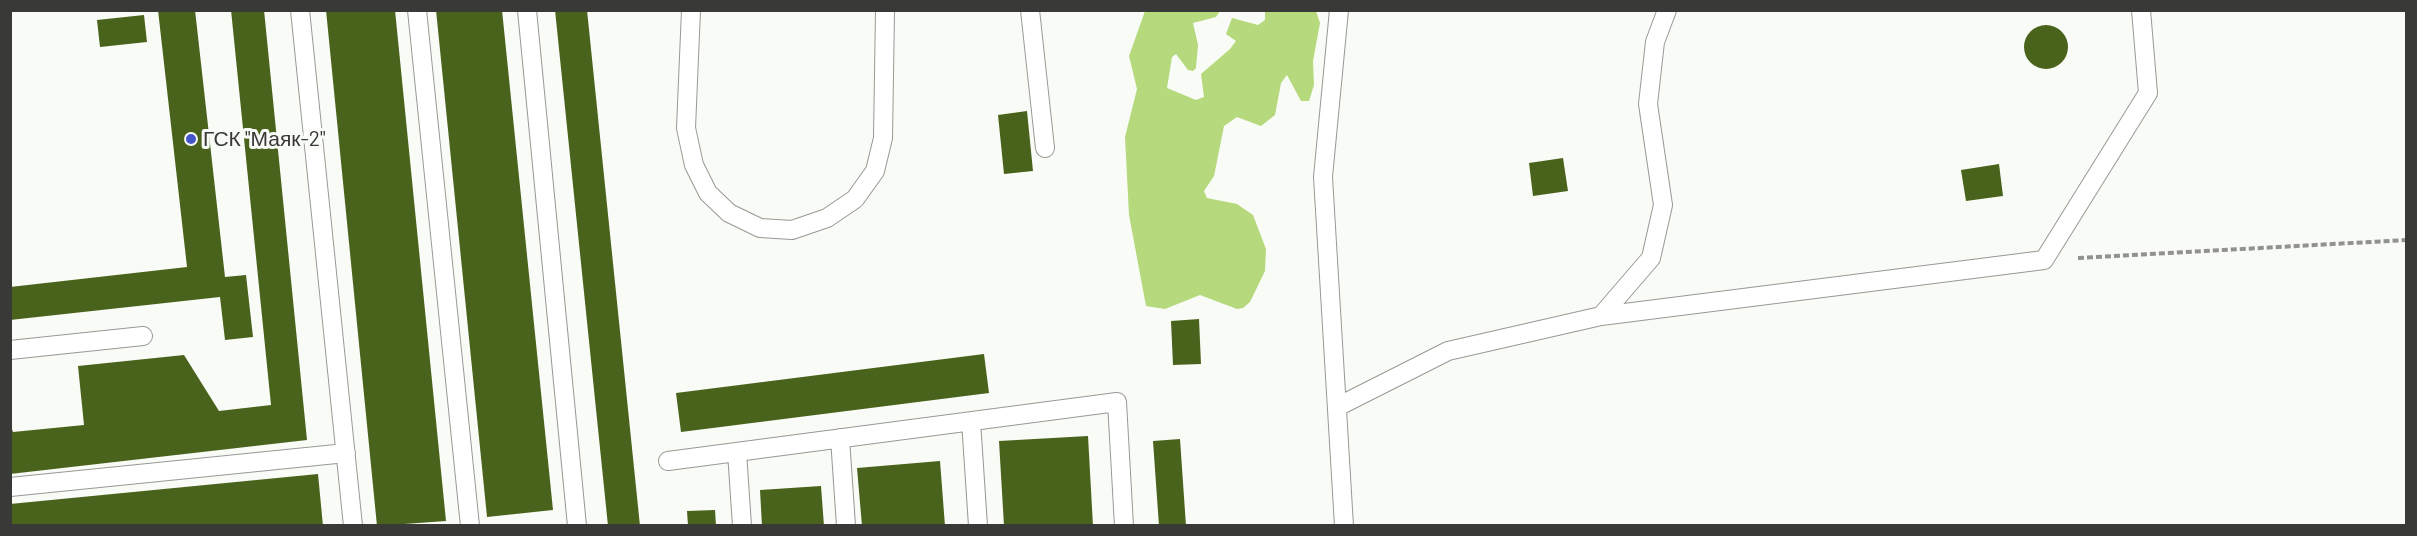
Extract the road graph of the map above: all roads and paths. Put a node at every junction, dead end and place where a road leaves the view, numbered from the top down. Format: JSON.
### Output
{"nodes":[{"id":1,"x":300,"y":10,"type":"edge"},
{"id":2,"x":417,"y":10,"type":"edge"},
{"id":3,"x":527,"y":10,"type":"edge"},
{"id":4,"x":691,"y":10,"type":"edge"},
{"id":5,"x":885,"y":10,"type":"edge"},
{"id":6,"x":1030,"y":10,"type":"edge"},
{"id":7,"x":1339,"y":10,"type":"edge"},
{"id":8,"x":1667,"y":10,"type":"edge"},
{"id":9,"x":2141,"y":10,"type":"edge"},
{"id":10,"x":1045,"y":148,"type":"dead end"},
{"id":11,"x":2406,"y":240,"type":"edge"},
{"id":12,"x":2044,"y":260,"type":"junction"},
{"id":13,"x":1601,"y":316,"type":"junction"},
{"id":14,"x":143,"y":336,"type":"dead end"},
{"id":15,"x":10,"y":350,"type":"edge"},
{"id":16,"x":1337,"y":407,"type":"junction"},
{"id":17,"x":971,"y":421,"type":"junction"},
{"id":18,"x":840,"y":438,"type":"junction"},
{"id":19,"x":737,"y":452,"type":"junction"},
{"id":20,"x":346,"y":453,"type":"junction"},
{"id":21,"x":668,"y":461,"type":"dead end"},
{"id":22,"x":10,"y":487,"type":"edge"},
{"id":23,"x":353,"y":525,"type":"edge"},
{"id":24,"x":470,"y":525,"type":"edge"},
{"id":25,"x":577,"y":525,"type":"edge"},
{"id":26,"x":742,"y":525,"type":"edge"},
{"id":27,"x":846,"y":525,"type":"edge"},
{"id":28,"x":978,"y":525,"type":"edge"},
{"id":29,"x":1124,"y":525,"type":"edge"},
{"id":30,"x":1344,"y":525,"type":"edge"}],
"edges":[{"from":1,"to":20,"type":"lane"},
{"from":2,"to":24,"type":"lane"},
{"from":3,"to":25,"type":"lane"},
{"from":4,"to":5,"type":"lane"},
{"from":6,"to":10,"type":"lane"},
{"from":7,"to":16,"type":"lane"},
{"from":8,"to":13,"type":"lane"},
{"from":9,"to":12,"type":"lane"},
{"from":11,"to":12,"type":"path"},
{"from":12,"to":13,"type":"lane"},
{"from":13,"to":16,"type":"lane"},
{"from":14,"to":15,"type":"lane"},
{"from":16,"to":30,"type":"lane"},
{"from":17,"to":18,"type":"lane"},
{"from":17,"to":28,"type":"lane"},
{"from":17,"to":29,"type":"lane"},
{"from":18,"to":19,"type":"lane"},
{"from":18,"to":27,"type":"lane"},
{"from":19,"to":21,"type":"lane"},
{"from":19,"to":26,"type":"lane"},
{"from":20,"to":22,"type":"lane"},
{"from":20,"to":23,"type":"lane"}]}
